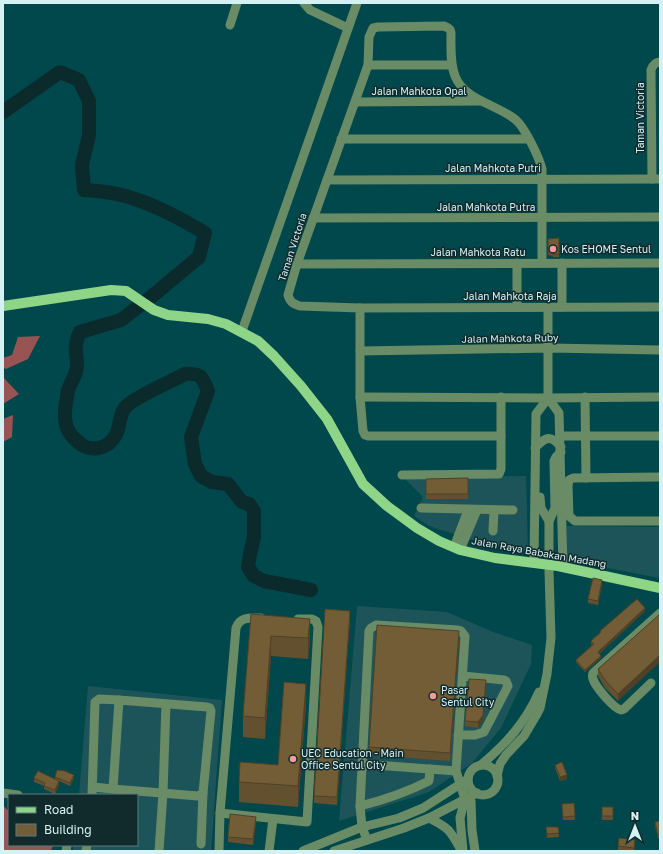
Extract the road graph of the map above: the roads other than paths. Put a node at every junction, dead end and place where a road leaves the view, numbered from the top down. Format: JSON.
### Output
{"nodes":[{"id":1,"x":237,"y":3,"type":"edge"},
{"id":2,"x":304,"y":3,"type":"edge"},
{"id":3,"x":357,"y":3,"type":"edge"},
{"id":4,"x":230,"y":25,"type":"dead end"},
{"id":5,"x":348,"y":28,"type":"junction"},
{"id":6,"x":660,"y":62,"type":"edge"},
{"id":7,"x":368,"y":65,"type":"junction"},
{"id":8,"x":451,"y":65,"type":"junction"},
{"id":9,"x":482,"y":101,"type":"junction"},
{"id":10,"x":356,"y":102,"type":"junction"},
{"id":11,"x":341,"y":139,"type":"junction"},
{"id":12,"x":528,"y":139,"type":"junction"},
{"id":13,"x":542,"y":179,"type":"junction"},
{"id":14,"x":656,"y":179,"type":"edge"},
{"id":15,"x":327,"y":180,"type":"junction"},
{"id":16,"x":660,"y":217,"type":"edge"},
{"id":17,"x":313,"y":218,"type":"junction"},
{"id":18,"x":542,"y":218,"type":"junction"},
{"id":19,"x":517,"y":263,"type":"junction"},
{"id":20,"x":542,"y":263,"type":"junction"},
{"id":21,"x":562,"y":263,"type":"junction"},
{"id":22,"x":660,"y":263,"type":"edge"},
{"id":23,"x":297,"y":264,"type":"junction"},
{"id":24,"x":3,"y":306,"type":"edge"},
{"id":25,"x":517,"y":307,"type":"junction"},
{"id":26,"x":562,"y":307,"type":"junction"},
{"id":27,"x":660,"y":307,"type":"edge"},
{"id":28,"x":360,"y":308,"type":"junction"},
{"id":29,"x":548,"y":308,"type":"junction"},
{"id":30,"x":242,"y":331,"type":"junction"},
{"id":31,"x":549,"y":348,"type":"junction"},
{"id":32,"x":660,"y":350,"type":"edge"},
{"id":33,"x":360,"y":351,"type":"junction"},
{"id":34,"x":360,"y":397,"type":"junction"},
{"id":35,"x":501,"y":397,"type":"junction"},
{"id":36,"x":585,"y":397,"type":"junction"},
{"id":37,"x":660,"y":397,"type":"edge"},
{"id":38,"x":548,"y":398,"type":"junction"},
{"id":39,"x":501,"y":436,"type":"junction"},
{"id":40,"x":564,"y":436,"type":"dead end"},
{"id":41,"x":586,"y":436,"type":"junction"},
{"id":42,"x":660,"y":436,"type":"edge"},
{"id":43,"x":561,"y":450,"type":"junction"},
{"id":44,"x":535,"y":451,"type":"junction"},
{"id":45,"x":402,"y":475,"type":"dead end"},
{"id":46,"x":660,"y":477,"type":"edge"},
{"id":47,"x":586,"y":478,"type":"junction"},
{"id":48,"x":421,"y":508,"type":"dead end"},
{"id":49,"x":472,"y":510,"type":"junction"},
{"id":50,"x":494,"y":510,"type":"junction"},
{"id":51,"x":513,"y":510,"type":"dead end"},
{"id":52,"x":549,"y":521,"type":"junction"},
{"id":53,"x":660,"y":521,"type":"edge"},
{"id":54,"x":493,"y":531,"type":"dead end"},
{"id":55,"x":457,"y":549,"type":"junction"},
{"id":56,"x":549,"y":549,"type":"tunnel mouth"},
{"id":57,"x":534,"y":562,"type":"junction"},
{"id":58,"x":563,"y":567,"type":"junction"},
{"id":59,"x":549,"y":571,"type":"tunnel mouth"},
{"id":60,"x":660,"y":588,"type":"edge"},
{"id":61,"x":660,"y":613,"type":"edge"},
{"id":62,"x":272,"y":618,"type":"edge"},
{"id":63,"x":288,"y":619,"type":"edge"},
{"id":64,"x":547,"y":674,"type":"junction"},
{"id":65,"x":463,"y":676,"type":"junction"},
{"id":66,"x":651,"y":684,"type":"dead end"},
{"id":67,"x":119,"y":700,"type":"junction"},
{"id":68,"x":166,"y":704,"type":"junction"},
{"id":69,"x":458,"y":735,"type":"junction"},
{"id":70,"x":362,"y":764,"type":"junction"},
{"id":71,"x":481,"y":765,"type":"junction"},
{"id":72,"x":430,"y":770,"type":"junction"},
{"id":73,"x":456,"y":771,"type":"junction"},
{"id":74,"x":497,"y":776,"type":"junction"},
{"id":75,"x":464,"y":781,"type":"junction"},
{"id":76,"x":113,"y":789,"type":"junction"},
{"id":77,"x":93,"y":791,"type":"edge"},
{"id":78,"x":203,"y":792,"type":"junction"},
{"id":79,"x":163,"y":793,"type":"junction"},
{"id":80,"x":470,"y":797,"type":"junction"},
{"id":81,"x":360,"y":806,"type":"junction"},
{"id":82,"x":220,"y":813,"type":"junction"},
{"id":83,"x":429,"y":818,"type":"junction"},
{"id":84,"x":273,"y":819,"type":"junction"},
{"id":85,"x":362,"y":828,"type":"junction"},
{"id":86,"x":460,"y":829,"type":"junction"},
{"id":87,"x":472,"y":830,"type":"junction"},
{"id":88,"x":366,"y":840,"type":"junction"},
{"id":89,"x":201,"y":844,"type":"dead end"},
{"id":90,"x":159,"y":851,"type":"edge"},
{"id":91,"x":220,"y":851,"type":"edge"},
{"id":92,"x":269,"y":851,"type":"edge"},
{"id":93,"x":303,"y":851,"type":"edge"},
{"id":94,"x":334,"y":851,"type":"edge"},
{"id":95,"x":462,"y":851,"type":"edge"},
{"id":96,"x":475,"y":851,"type":"edge"}],
"edges":[{"from":1,"to":4,"type":"street"},
{"from":2,"to":5,"type":"street"},
{"from":3,"to":5,"type":"street"},
{"from":5,"to":30,"type":"street"},
{"from":6,"to":14,"type":"street","name":"Taman Victoria"},
{"from":7,"to":8,"type":"street"},
{"from":7,"to":8,"type":"street","name":"Taman Victoria"},
{"from":7,"to":10,"type":"street","name":"Taman Victoria"},
{"from":8,"to":9,"type":"street","name":"Taman Victoria"},
{"from":9,"to":10,"type":"street","name":"Jalan Mahkota Opal"},
{"from":9,"to":12,"type":"street","name":"Taman Victoria"},
{"from":10,"to":11,"type":"street","name":"Taman Victoria"},
{"from":11,"to":12,"type":"street"},
{"from":11,"to":15,"type":"street","name":"Taman Victoria"},
{"from":12,"to":13,"type":"street","name":"Taman Victoria"},
{"from":13,"to":14,"type":"street","name":"Jalan Mahkota Putri"},
{"from":13,"to":15,"type":"street","name":"Jalan Mahkota Putri"},
{"from":13,"to":18,"type":"street","name":"Taman Victoria"},
{"from":15,"to":17,"type":"street","name":"Taman Victoria"},
{"from":16,"to":18,"type":"street","name":"Jalan Mahkota Putra"},
{"from":17,"to":18,"type":"street","name":"Jalan Mahkota Putra"},
{"from":17,"to":23,"type":"street","name":"Taman Victoria"},
{"from":18,"to":20,"type":"street","name":"Taman Victoria"},
{"from":19,"to":20,"type":"street","name":"Jalan Mahkota Ratu"},
{"from":19,"to":23,"type":"street","name":"Jalan Mahkota Ratu"},
{"from":19,"to":25,"type":"street"},
{"from":20,"to":21,"type":"street","name":"Jalan Mahkota Ratu"},
{"from":21,"to":22,"type":"street","name":"Jalan Mahkota Ratu"},
{"from":21,"to":26,"type":"street"},
{"from":23,"to":28,"type":"street","name":"Taman Victoria"},
{"from":24,"to":30,"type":"main road","name":"Jalan Raya Babakan Madang"},
{"from":25,"to":28,"type":"street","name":"Jalan Mahkota Raja"},
{"from":25,"to":29,"type":"street","name":"Jalan Mahkota Raja"},
{"from":26,"to":27,"type":"street","name":"Jalan Mahkota Raja"},
{"from":26,"to":29,"type":"street","name":"Jalan Mahkota Raja"},
{"from":28,"to":33,"type":"street"},
{"from":29,"to":31,"type":"street"},
{"from":30,"to":55,"type":"main road","name":"Jalan Raya Babakan Madang"},
{"from":31,"to":32,"type":"street","name":"Jalan Mahkota Ruby"},
{"from":31,"to":33,"type":"street","name":"Jalan Mahkota Ruby"},
{"from":31,"to":38,"type":"street"},
{"from":33,"to":34,"type":"street"},
{"from":34,"to":35,"type":"street"},
{"from":34,"to":39,"type":"street"},
{"from":35,"to":38,"type":"street"},
{"from":35,"to":39,"type":"street"},
{"from":36,"to":37,"type":"street"},
{"from":36,"to":38,"type":"street"},
{"from":36,"to":41,"type":"street"},
{"from":38,"to":43,"type":"street"},
{"from":38,"to":44,"type":"street"},
{"from":39,"to":45,"type":"street"},
{"from":40,"to":41,"type":"street"},
{"from":41,"to":42,"type":"street"},
{"from":41,"to":47,"type":"street"},
{"from":43,"to":44,"type":"street"},
{"from":43,"to":52,"type":"street"},
{"from":43,"to":58,"type":"street"},
{"from":44,"to":52,"type":"street"},
{"from":44,"to":57,"type":"street"},
{"from":46,"to":47,"type":"street"},
{"from":47,"to":53,"type":"street"},
{"from":48,"to":49,"type":"street"},
{"from":49,"to":50,"type":"street"},
{"from":49,"to":55,"type":"street"},
{"from":50,"to":51,"type":"street"},
{"from":50,"to":54,"type":"street"},
{"from":52,"to":56,"type":"street"},
{"from":55,"to":57,"type":"main road","name":"Jalan Raya Babakan Madang"},
{"from":57,"to":58,"type":"main road","name":"Jalan Raya Babakan Madang"},
{"from":58,"to":60,"type":"main road","name":"Jalan Raya Babakan Madang"},
{"from":59,"to":64,"type":"street"},
{"from":61,"to":66,"type":"street"},
{"from":62,"to":82,"type":"street"},
{"from":63,"to":84,"type":"street"},
{"from":64,"to":71,"type":"street"},
{"from":64,"to":74,"type":"street"},
{"from":65,"to":69,"type":"street"},
{"from":65,"to":69,"type":"street"},
{"from":65,"to":70,"type":"street"},
{"from":67,"to":68,"type":"street"},
{"from":67,"to":76,"type":"street"},
{"from":67,"to":77,"type":"street"},
{"from":68,"to":78,"type":"street"},
{"from":68,"to":79,"type":"street"},
{"from":69,"to":73,"type":"street"},
{"from":70,"to":72,"type":"street"},
{"from":70,"to":81,"type":"street"},
{"from":71,"to":74,"type":"street"},
{"from":71,"to":75,"type":"street"},
{"from":72,"to":73,"type":"street"},
{"from":72,"to":81,"type":"street"},
{"from":73,"to":75,"type":"street"},
{"from":74,"to":80,"type":"street"},
{"from":75,"to":80,"type":"street"},
{"from":75,"to":80,"type":"street"},
{"from":75,"to":85,"type":"street"},
{"from":76,"to":77,"type":"street"},
{"from":76,"to":79,"type":"street"},
{"from":78,"to":79,"type":"street"},
{"from":78,"to":89,"type":"street"},
{"from":79,"to":90,"type":"street"},
{"from":80,"to":83,"type":"street"},
{"from":80,"to":86,"type":"street"},
{"from":80,"to":87,"type":"street"},
{"from":81,"to":85,"type":"street"},
{"from":82,"to":84,"type":"street"},
{"from":82,"to":91,"type":"street"},
{"from":83,"to":88,"type":"street"},
{"from":83,"to":95,"type":"street"},
{"from":84,"to":92,"type":"street"},
{"from":85,"to":88,"type":"street"},
{"from":85,"to":93,"type":"street"},
{"from":86,"to":87,"type":"street"},
{"from":86,"to":95,"type":"street"},
{"from":87,"to":96,"type":"street"},
{"from":88,"to":94,"type":"street"}]}
